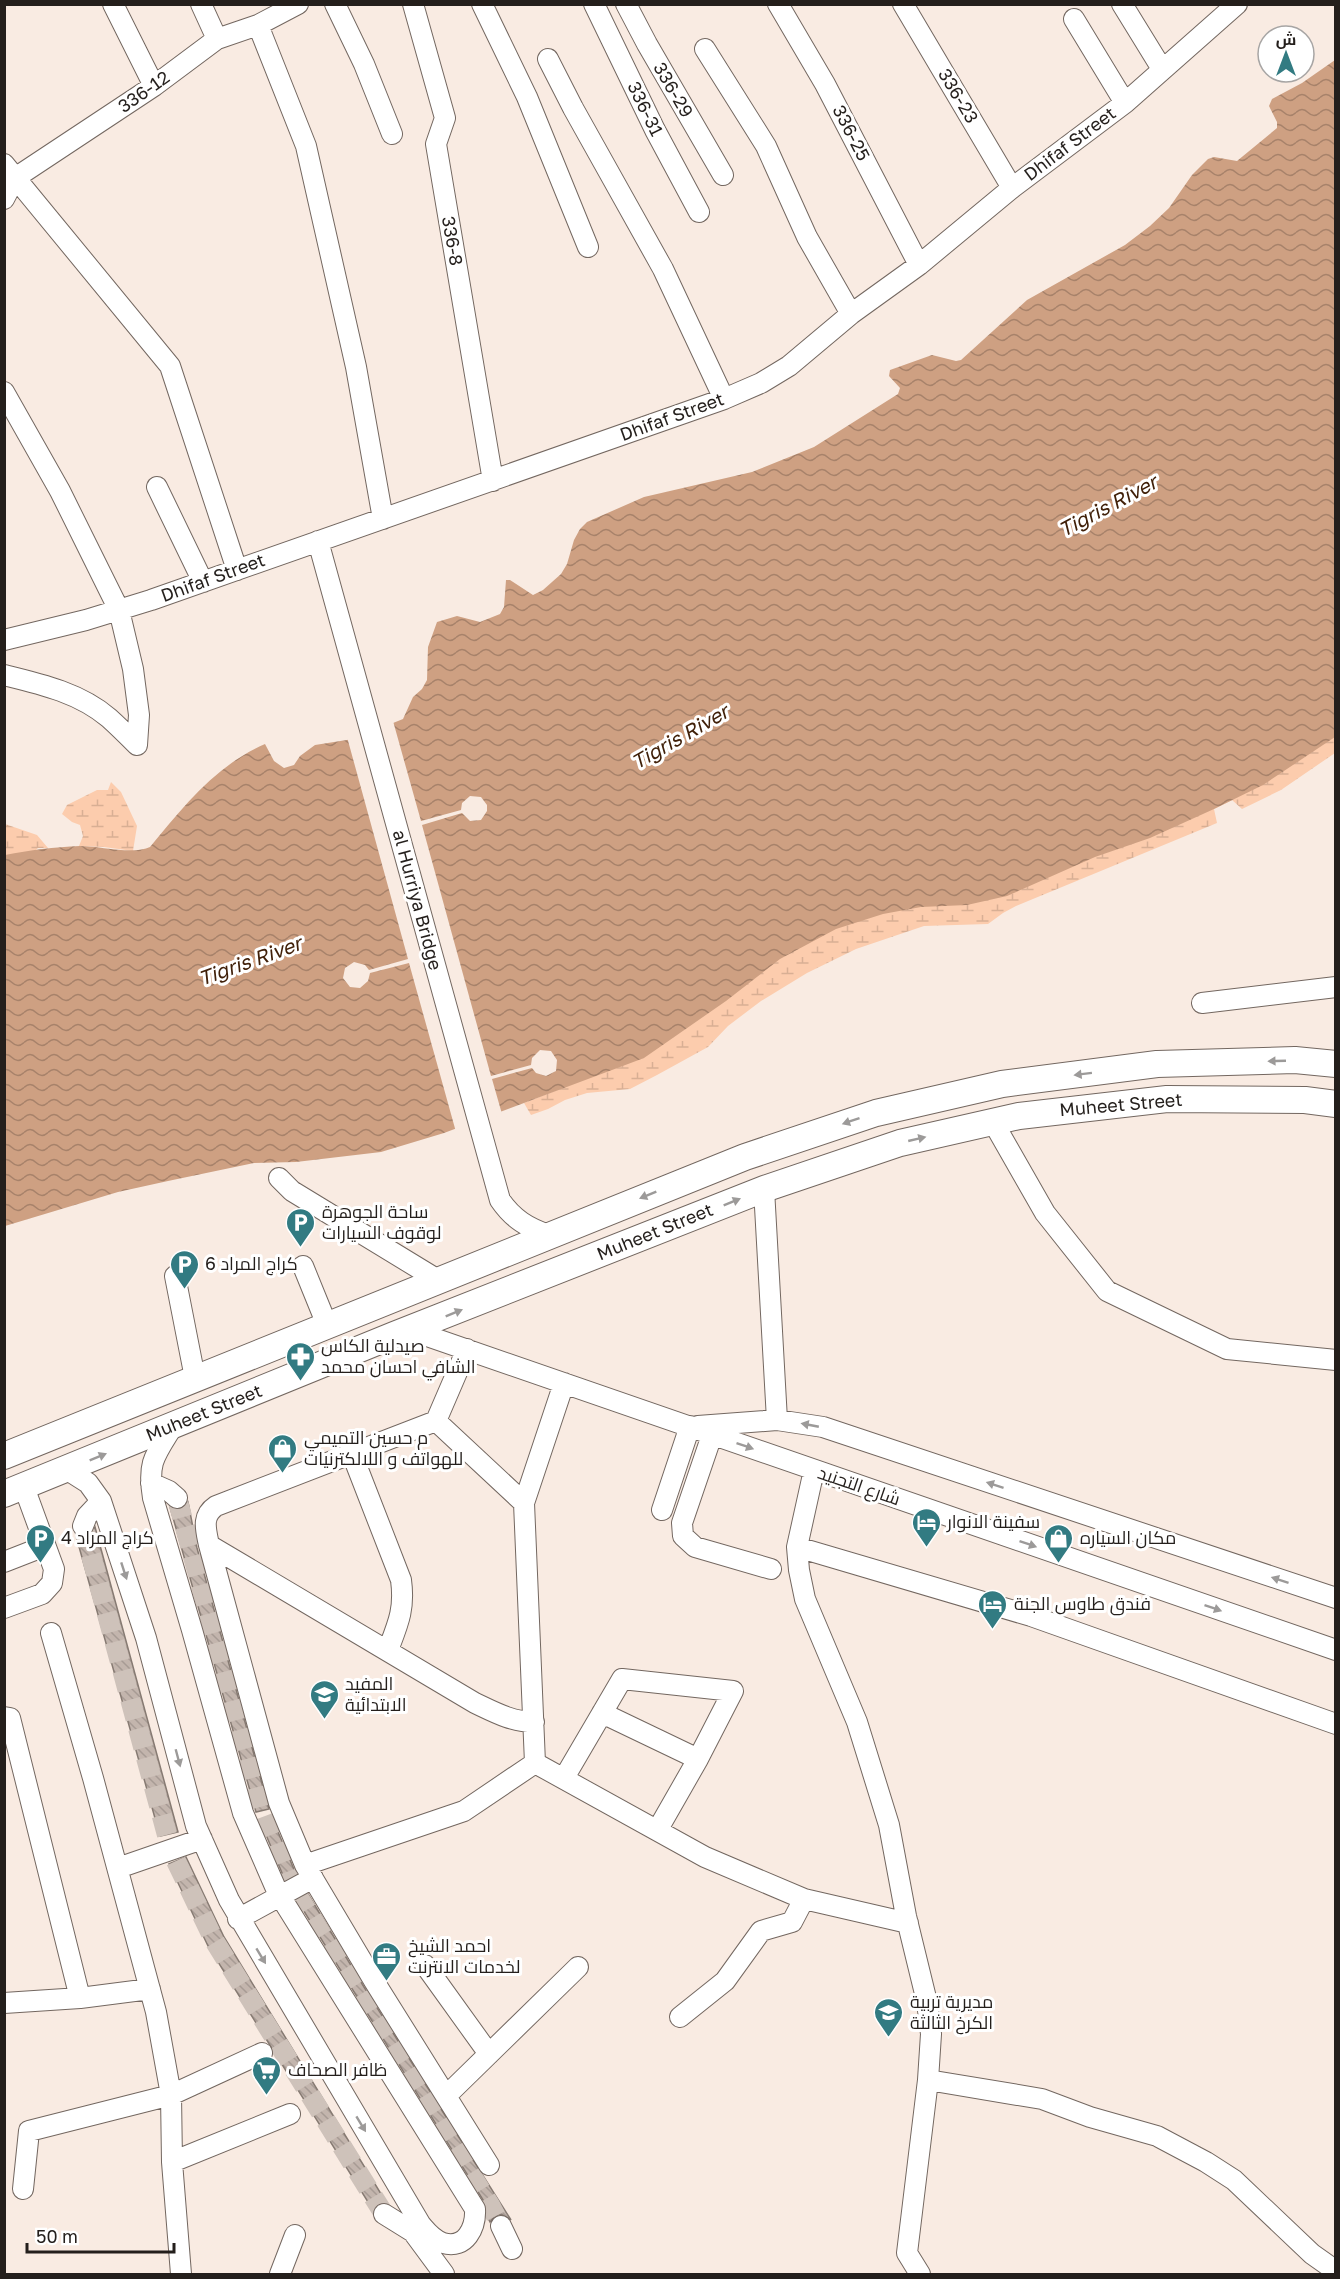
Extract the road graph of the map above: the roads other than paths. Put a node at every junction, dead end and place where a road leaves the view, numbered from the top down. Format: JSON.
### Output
{"nodes":[{"id":1,"x":113,"y":4,"type":"edge"},
{"id":2,"x":201,"y":4,"type":"edge"},
{"id":3,"x":298,"y":4,"type":"edge"},
{"id":4,"x":335,"y":4,"type":"edge"},
{"id":5,"x":413,"y":4,"type":"edge"},
{"id":6,"x":482,"y":4,"type":"edge"},
{"id":7,"x":594,"y":4,"type":"edge"},
{"id":8,"x":626,"y":4,"type":"edge"},
{"id":9,"x":778,"y":4,"type":"edge"},
{"id":10,"x":903,"y":4,"type":"edge"},
{"id":11,"x":1122,"y":4,"type":"edge"},
{"id":12,"x":1225,"y":8,"type":"edge"},
{"id":13,"x":262,"y":16,"type":"edge"},
{"id":14,"x":1074,"y":19,"type":"dead end"},
{"id":15,"x":217,"y":39,"type":"junction"},
{"id":16,"x":705,"y":49,"type":"dead end"},
{"id":17,"x":548,"y":59,"type":"dead end"},
{"id":18,"x":1162,"y":69,"type":"junction"},
{"id":19,"x":154,"y":86,"type":"junction"},
{"id":20,"x":1125,"y":103,"type":"junction"},
{"id":21,"x":392,"y":134,"type":"dead end"},
{"id":22,"x":10,"y":171,"type":"edge"},
{"id":23,"x":723,"y":175,"type":"dead end"},
{"id":24,"x":1012,"y":188,"type":"junction"},
{"id":25,"x":4,"y":199,"type":"edge"},
{"id":26,"x":699,"y":212,"type":"dead end"},
{"id":27,"x":588,"y":247,"type":"dead end"},
{"id":28,"x":919,"y":265,"type":"junction"},
{"id":29,"x":851,"y":315,"type":"junction"},
{"id":30,"x":4,"y":392,"type":"edge"},
{"id":31,"x":724,"y":399,"type":"junction"},
{"id":32,"x":493,"y":480,"type":"junction"},
{"id":33,"x":157,"y":487,"type":"dead end"},
{"id":34,"x":383,"y":519,"type":"junction"},
{"id":35,"x":318,"y":541,"type":"junction"},
{"id":36,"x":237,"y":570,"type":"junction"},
{"id":37,"x":202,"y":582,"type":"junction"},
{"id":38,"x":119,"y":610,"type":"junction"},
{"id":39,"x":4,"y":640,"type":"edge"},
{"id":40,"x":4,"y":675,"type":"edge"},
{"id":41,"x":1335,"y":987,"type":"edge"},
{"id":42,"x":1202,"y":1003,"type":"dead end"},
{"id":43,"x":1168,"y":1064,"type":"junction"},
{"id":44,"x":1335,"y":1064,"type":"edge"},
{"id":45,"x":1131,"y":1068,"type":"junction"},
{"id":46,"x":1173,"y":1099,"type":"junction"},
{"id":47,"x":1134,"y":1102,"type":"junction"},
{"id":48,"x":1335,"y":1104,"type":"edge"},
{"id":49,"x":993,"y":1122,"type":"junction"},
{"id":50,"x":279,"y":1178,"type":"dead end"},
{"id":51,"x":764,"y":1189,"type":"junction"},
{"id":52,"x":588,"y":1219,"type":"junction"},
{"id":53,"x":548,"y":1236,"type":"junction"},
{"id":54,"x":603,"y":1252,"type":"junction"},
{"id":55,"x":303,"y":1266,"type":"dead end"},
{"id":56,"x":560,"y":1270,"type":"junction"},
{"id":57,"x":175,"y":1276,"type":"dead end"},
{"id":58,"x":438,"y":1280,"type":"junction"},
{"id":59,"x":327,"y":1325,"type":"junction"},
{"id":60,"x":411,"y":1330,"type":"junction"},
{"id":61,"x":467,"y":1349,"type":"junction"},
{"id":62,"x":1335,"y":1359,"type":"edge"},
{"id":63,"x":195,"y":1378,"type":"junction"},
{"id":64,"x":564,"y":1383,"type":"junction"},
{"id":65,"x":777,"y":1420,"type":"junction"},
{"id":66,"x":436,"y":1421,"type":"junction"},
{"id":67,"x":173,"y":1426,"type":"junction"},
{"id":68,"x":690,"y":1426,"type":"junction"},
{"id":69,"x":712,"y":1434,"type":"junction"},
{"id":70,"x":352,"y":1454,"type":"junction"},
{"id":71,"x":4,"y":1456,"type":"edge"},
{"id":72,"x":66,"y":1469,"type":"junction"},
{"id":73,"x":814,"y":1470,"type":"junction"},
{"id":74,"x":151,"y":1483,"type":"junction"},
{"id":75,"x":14,"y":1490,"type":"edge"},
{"id":76,"x":177,"y":1498,"type":"tunnel mouth"},
{"id":77,"x":101,"y":1501,"type":"junction"},
{"id":78,"x":524,"y":1503,"type":"junction"},
{"id":79,"x":662,"y":1510,"type":"dead end"},
{"id":80,"x":83,"y":1526,"type":"dead end"},
{"id":81,"x":208,"y":1545,"type":"junction"},
{"id":82,"x":45,"y":1546,"type":"junction"},
{"id":83,"x":797,"y":1547,"type":"junction"},
{"id":84,"x":4,"y":1562,"type":"edge"},
{"id":85,"x":771,"y":1569,"type":"dead end"},
{"id":86,"x":1335,"y":1598,"type":"edge"},
{"id":87,"x":4,"y":1608,"type":"edge"},
{"id":88,"x":51,"y":1633,"type":"dead end"},
{"id":89,"x":388,"y":1650,"type":"junction"},
{"id":90,"x":1335,"y":1650,"type":"edge"},
{"id":91,"x":602,"y":1713,"type":"junction"},
{"id":92,"x":4,"y":1717,"type":"edge"},
{"id":93,"x":534,"y":1722,"type":"junction"},
{"id":94,"x":1335,"y":1724,"type":"edge"},
{"id":95,"x":698,"y":1760,"type":"junction"},
{"id":96,"x":535,"y":1763,"type":"junction"},
{"id":97,"x":564,"y":1778,"type":"junction"},
{"id":98,"x":658,"y":1829,"type":"junction"},
{"id":99,"x":202,"y":1839,"type":"junction"},
{"id":100,"x":118,"y":1868,"type":"junction"},
{"id":101,"x":297,"y":1883,"type":"junction"},
{"id":102,"x":804,"y":1899,"type":"junction"},
{"id":103,"x":238,"y":1919,"type":"junction"},
{"id":104,"x":908,"y":1923,"type":"junction"},
{"id":105,"x":425,"y":1965,"type":"dead end"},
{"id":106,"x":578,"y":1967,"type":"dead end"},
{"id":107,"x":150,"y":1989,"type":"junction"},
{"id":108,"x":80,"y":1998,"type":"junction"},
{"id":109,"x":4,"y":2003,"type":"edge"},
{"id":110,"x":680,"y":2017,"type":"dead end"},
{"id":111,"x":262,"y":2053,"type":"dead end"},
{"id":112,"x":489,"y":2055,"type":"junction"},
{"id":113,"x":928,"y":2080,"type":"junction"},
{"id":114,"x":171,"y":2096,"type":"junction"},
{"id":115,"x":446,"y":2096,"type":"junction"},
{"id":116,"x":290,"y":2114,"type":"dead end"},
{"id":117,"x":172,"y":2162,"type":"junction"},
{"id":118,"x":489,"y":2165,"type":"dead end"},
{"id":119,"x":23,"y":2189,"type":"dead end"},
{"id":120,"x":384,"y":2214,"type":"tunnel mouth"},
{"id":121,"x":501,"y":2226,"type":"tunnel mouth"},
{"id":122,"x":295,"y":2235,"type":"dead end"},
{"id":123,"x":512,"y":2249,"type":"dead end"},
{"id":124,"x":1335,"y":2271,"type":"edge"},
{"id":125,"x":181,"y":2274,"type":"edge"},
{"id":126,"x":280,"y":2274,"type":"edge"},
{"id":127,"x":444,"y":2274,"type":"edge"},
{"id":128,"x":920,"y":2274,"type":"edge"}],
"edges":[{"from":1,"to":19,"type":"street"},
{"from":2,"to":15,"type":"street"},
{"from":3,"to":13,"type":"street","name":"336-12"},
{"from":4,"to":21,"type":"street"},
{"from":5,"to":32,"type":"street","name":"336-8"},
{"from":6,"to":27,"type":"street"},
{"from":7,"to":26,"type":"street","name":"336-31"},
{"from":8,"to":23,"type":"street","name":"336-29"},
{"from":9,"to":28,"type":"street","name":"336-25"},
{"from":10,"to":24,"type":"street","name":"336-23"},
{"from":11,"to":18,"type":"street"},
{"from":12,"to":18,"type":"street","name":"Dhifaf Street"},
{"from":13,"to":15,"type":"street","name":"336-12"},
{"from":13,"to":34,"type":"street"},
{"from":14,"to":20,"type":"street"},
{"from":15,"to":19,"type":"street","name":"336-12"},
{"from":16,"to":29,"type":"street"},
{"from":17,"to":31,"type":"street"},
{"from":18,"to":20,"type":"street","name":"Dhifaf Street"},
{"from":19,"to":22,"type":"street","name":"336-12"},
{"from":20,"to":24,"type":"street","name":"Dhifaf Street"},
{"from":22,"to":25,"type":"street","name":"336-12"},
{"from":22,"to":36,"type":"street"},
{"from":24,"to":28,"type":"street","name":"Dhifaf Street"},
{"from":28,"to":29,"type":"street","name":"Dhifaf Street"},
{"from":29,"to":31,"type":"street","name":"Dhifaf Street"},
{"from":30,"to":38,"type":"street"},
{"from":31,"to":32,"type":"street","name":"Dhifaf Street"},
{"from":32,"to":34,"type":"street","name":"Dhifaf Street"},
{"from":33,"to":37,"type":"street"},
{"from":34,"to":35,"type":"street","name":"Dhifaf Street"},
{"from":35,"to":36,"type":"street","name":"Dhifaf Street"},
{"from":35,"to":53,"type":"street","name":"al Hurriya Bridge"},
{"from":36,"to":37,"type":"street","name":"Dhifaf Street"},
{"from":37,"to":38,"type":"street","name":"Dhifaf Street"},
{"from":38,"to":39,"type":"street","name":"Dhifaf Street"},
{"from":38,"to":40,"type":"street"},
{"from":41,"to":42,"type":"street"},
{"from":44,"to":43,"type":"main road","name":"Muheet Street","one_way":true},
{"from":43,"to":45,"type":"main road","name":"Muheet Street"},
{"from":43,"to":46,"type":"main road"},
{"from":45,"to":47,"type":"main road"},
{"from":45,"to":52,"type":"main road","name":"Muheet Street","one_way":true},
{"from":46,"to":47,"type":"main road","name":"Muheet Street"},
{"from":46,"to":48,"type":"main road","name":"Muheet Street"},
{"from":47,"to":49,"type":"main road","name":"Muheet Street"},
{"from":51,"to":49,"type":"main road","name":"Muheet Street","one_way":true},
{"from":49,"to":62,"type":"street"},
{"from":50,"to":58,"type":"street"},
{"from":54,"to":51,"type":"main road","name":"Muheet Street","one_way":true},
{"from":51,"to":65,"type":"street"},
{"from":52,"to":53,"type":"main road","name":"Muheet Street"},
{"from":52,"to":54,"type":"main road"},
{"from":53,"to":56,"type":"main road"},
{"from":53,"to":58,"type":"main road","name":"Muheet Street"},
{"from":54,"to":56,"type":"main road","name":"Muheet Street"},
{"from":55,"to":59,"type":"street"},
{"from":60,"to":56,"type":"main road","name":"Muheet Street","one_way":true},
{"from":57,"to":63,"type":"street"},
{"from":58,"to":59,"type":"main road","name":"Muheet Street"},
{"from":59,"to":63,"type":"main road","name":"Muheet Street"},
{"from":60,"to":61,"type":"street","name":"شارع التجنيد"},
{"from":60,"to":67,"type":"main road","name":"Muheet Street"},
{"from":61,"to":64,"type":"street","name":"شارع التجنيد"},
{"from":61,"to":66,"type":"street"},
{"from":63,"to":71,"type":"main road","name":"Muheet Street"},
{"from":64,"to":68,"type":"street","name":"شارع التجنيد"},
{"from":64,"to":78,"type":"street"},
{"from":65,"to":68,"type":"street","name":"شارع التجنيد"},
{"from":86,"to":65,"type":"street","name":"شارع التجنيد","one_way":true},
{"from":66,"to":70,"type":"street"},
{"from":66,"to":78,"type":"street"},
{"from":72,"to":67,"type":"main road","name":"Muheet Street","one_way":true},
{"from":67,"to":74,"type":"street"},
{"from":68,"to":69,"type":"street","name":"شارع التجنيد"},
{"from":68,"to":79,"type":"street"},
{"from":69,"to":73,"type":"street","name":"شارع التجنيد","one_way":true},
{"from":69,"to":85,"type":"street"},
{"from":70,"to":81,"type":"street"},
{"from":70,"to":89,"type":"street"},
{"from":72,"to":75,"type":"main road","name":"Muheet Street"},
{"from":72,"to":77,"type":"street"},
{"from":73,"to":83,"type":"street"},
{"from":73,"to":90,"type":"street","name":"شارع التجنيد","one_way":true},
{"from":74,"to":76,"type":"street"},
{"from":74,"to":101,"type":"street"},
{"from":75,"to":82,"type":"street"},
{"from":77,"to":80,"type":"street"},
{"from":77,"to":99,"type":"street","one_way":true},
{"from":78,"to":93,"type":"street"},
{"from":81,"to":89,"type":"street"},
{"from":81,"to":101,"type":"street"},
{"from":82,"to":84,"type":"street"},
{"from":82,"to":87,"type":"street"},
{"from":83,"to":94,"type":"street"},
{"from":83,"to":104,"type":"street"},
{"from":88,"to":100,"type":"street"},
{"from":89,"to":93,"type":"street"},
{"from":91,"to":95,"type":"street"},
{"from":91,"to":95,"type":"street"},
{"from":91,"to":97,"type":"street"},
{"from":92,"to":108,"type":"street"},
{"from":93,"to":96,"type":"street"},
{"from":95,"to":98,"type":"street"},
{"from":96,"to":97,"type":"street"},
{"from":96,"to":101,"type":"street"},
{"from":97,"to":98,"type":"street"},
{"from":98,"to":102,"type":"street"},
{"from":99,"to":100,"type":"street"},
{"from":99,"to":103,"type":"street"},
{"from":100,"to":107,"type":"street"},
{"from":101,"to":103,"type":"street"},
{"from":103,"to":101,"type":"street","one_way":true},
{"from":101,"to":115,"type":"street"},
{"from":102,"to":104,"type":"street"},
{"from":102,"to":110,"type":"street"},
{"from":104,"to":113,"type":"street"},
{"from":105,"to":112,"type":"street"},
{"from":106,"to":112,"type":"street"},
{"from":107,"to":108,"type":"street"},
{"from":107,"to":114,"type":"street"},
{"from":108,"to":109,"type":"street"},
{"from":111,"to":114,"type":"street"},
{"from":112,"to":115,"type":"street"},
{"from":113,"to":124,"type":"street"},
{"from":113,"to":128,"type":"street"},
{"from":114,"to":117,"type":"street"},
{"from":114,"to":119,"type":"street"},
{"from":115,"to":118,"type":"street"},
{"from":116,"to":117,"type":"street"},
{"from":117,"to":125,"type":"street"},
{"from":120,"to":127,"type":"street"},
{"from":121,"to":123,"type":"street"},
{"from":122,"to":126,"type":"street"}]}
